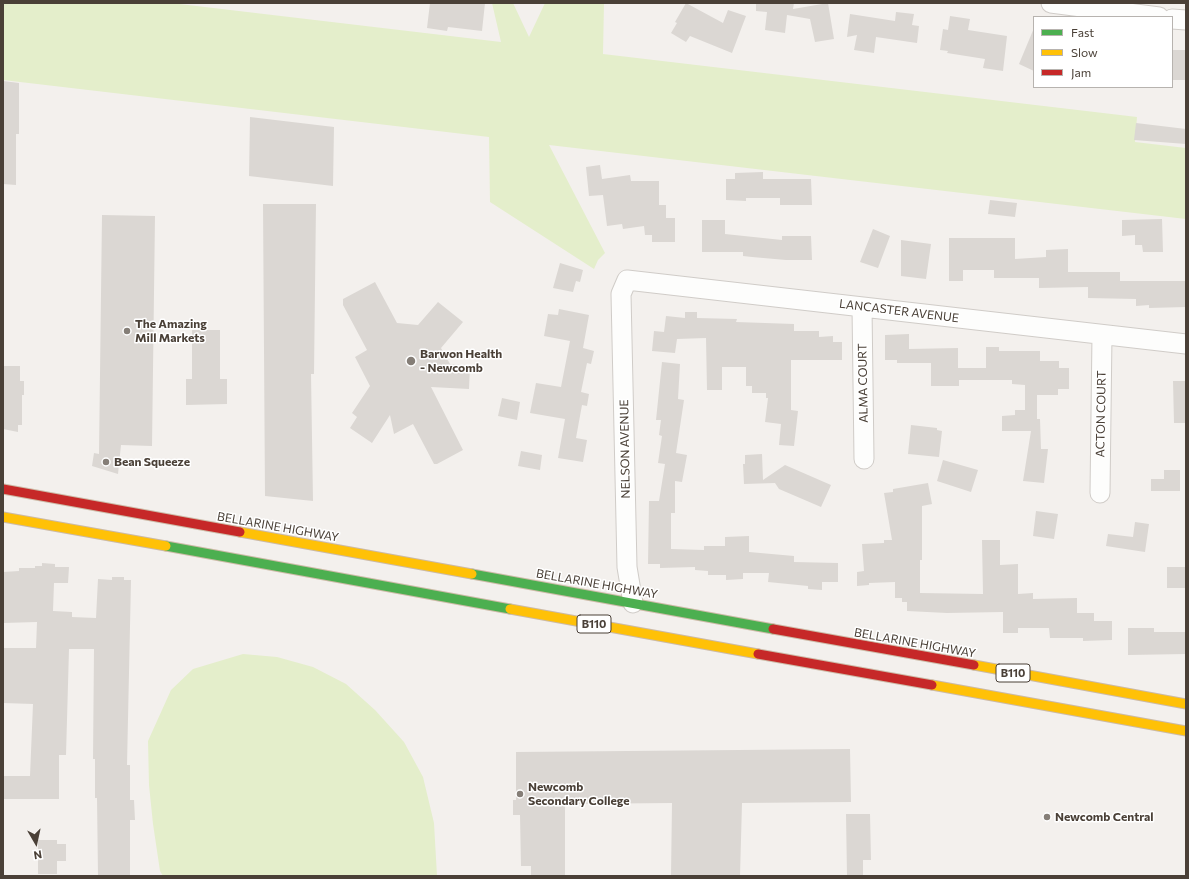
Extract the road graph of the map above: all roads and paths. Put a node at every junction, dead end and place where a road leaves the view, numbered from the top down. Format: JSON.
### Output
{"nodes":[{"id":1,"x":1050,"y":3,"type":"edge"},
{"id":2,"x":1101,"y":6,"type":"edge"},
{"id":3,"x":1154,"y":16,"type":"edge"},
{"id":4,"x":1173,"y":19,"type":"edge"},
{"id":5,"x":1186,"y":20,"type":"edge"},
{"id":6,"x":621,"y":294,"type":"joint"},
{"id":7,"x":862,"y":307,"type":"junction"},
{"id":8,"x":1102,"y":335,"type":"junction"},
{"id":9,"x":1186,"y":344,"type":"edge"},
{"id":10,"x":864,"y":459,"type":"dead end"},
{"id":11,"x":3,"y":489,"type":"edge"},
{"id":12,"x":1100,"y":493,"type":"dead end"},
{"id":13,"x":3,"y":517,"type":"edge"},
{"id":14,"x":633,"y":603,"type":"junction"},
{"id":15,"x":1186,"y":704,"type":"edge"},
{"id":16,"x":1186,"y":731,"type":"edge"}],
"edges":[{"from":1,"to":2,"type":"street"},
{"from":2,"to":3,"type":"street"},
{"from":4,"to":5,"type":"street"},
{"from":6,"to":7,"type":"street","name":"LANCASTER AVENUE"},
{"from":6,"to":14,"type":"street","name":"NELSON AVENUE"},
{"from":7,"to":8,"type":"street","name":"LANCASTER AVENUE"},
{"from":7,"to":10,"type":"street","name":"ALMA COURT"},
{"from":8,"to":9,"type":"street","name":"LANCASTER AVENUE"},
{"from":8,"to":12,"type":"street","name":"ACTON COURT"},
{"from":11,"to":14,"type":"highway","name":"BELLARINE HIGHWAY","number":"B110"},
{"from":13,"to":16,"type":"highway","number":"B110"},
{"from":14,"to":15,"type":"highway","name":"BELLARINE HIGHWAY","number":"B110"}]}
